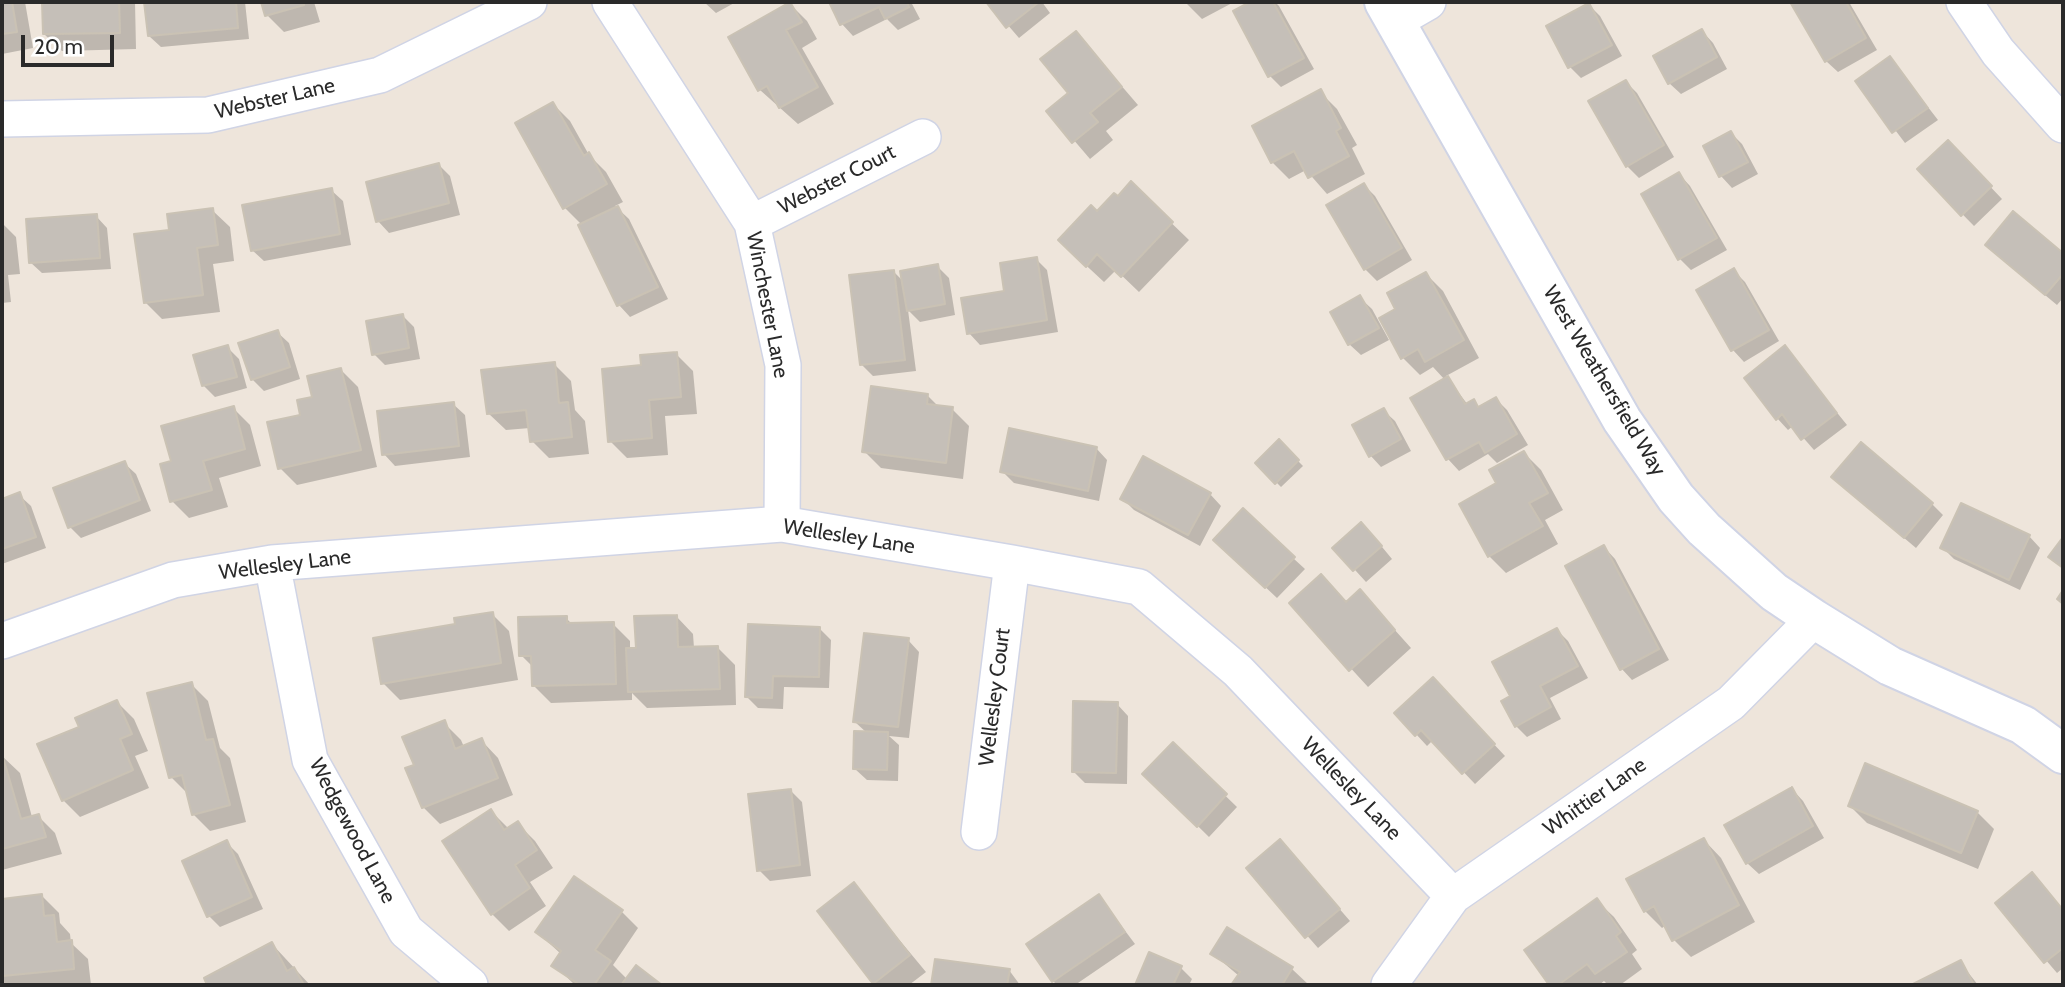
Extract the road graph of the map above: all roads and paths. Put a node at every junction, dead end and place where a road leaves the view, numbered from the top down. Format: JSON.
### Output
{"nodes":[{"id":1,"x":529,"y":2,"type":"edge"},
{"id":2,"x":610,"y":2,"type":"edge"},
{"id":3,"x":1428,"y":2,"type":"edge"},
{"id":4,"x":1964,"y":2,"type":"edge"},
{"id":5,"x":1390,"y":11,"type":"edge"},
{"id":6,"x":2,"y":119,"type":"edge"},
{"id":7,"x":2063,"y":125,"type":"edge"},
{"id":8,"x":923,"y":137,"type":"dead end"},
{"id":9,"x":752,"y":223,"type":"junction"},
{"id":10,"x":782,"y":524,"type":"junction"},
{"id":11,"x":272,"y":563,"type":"junction"},
{"id":12,"x":1012,"y":563,"type":"junction"},
{"id":13,"x":1814,"y":619,"type":"junction"},
{"id":14,"x":2,"y":641,"type":"edge"},
{"id":15,"x":2063,"y":754,"type":"edge"},
{"id":16,"x":979,"y":832,"type":"dead end"},
{"id":17,"x":1453,"y":895,"type":"junction"},
{"id":18,"x":471,"y":985,"type":"edge"},
{"id":19,"x":1390,"y":985,"type":"edge"}],
"edges":[{"from":1,"to":6,"type":"street","name":"Webster Lane"},
{"from":2,"to":9,"type":"street","name":"Winchester Lane"},
{"from":3,"to":5,"type":"street"},
{"from":4,"to":7,"type":"street"},
{"from":5,"to":13,"type":"street","name":"West Weathersfield Way"},
{"from":8,"to":9,"type":"street","name":"Webster Court"},
{"from":9,"to":10,"type":"street","name":"Winchester Lane"},
{"from":10,"to":11,"type":"street","name":"Wellesley Lane"},
{"from":10,"to":12,"type":"street","name":"Wellesley Lane"},
{"from":11,"to":14,"type":"street","name":"Wellesley Lane"},
{"from":11,"to":18,"type":"street","name":"Wedgewood Lane"},
{"from":12,"to":16,"type":"street","name":"Wellesley Court"},
{"from":12,"to":17,"type":"street","name":"Wellesley Lane"},
{"from":13,"to":15,"type":"street","name":"West Weathersfield Way"},
{"from":13,"to":17,"type":"street","name":"Whittier Lane"},
{"from":17,"to":19,"type":"street","name":"Whittier Lane"}]}
